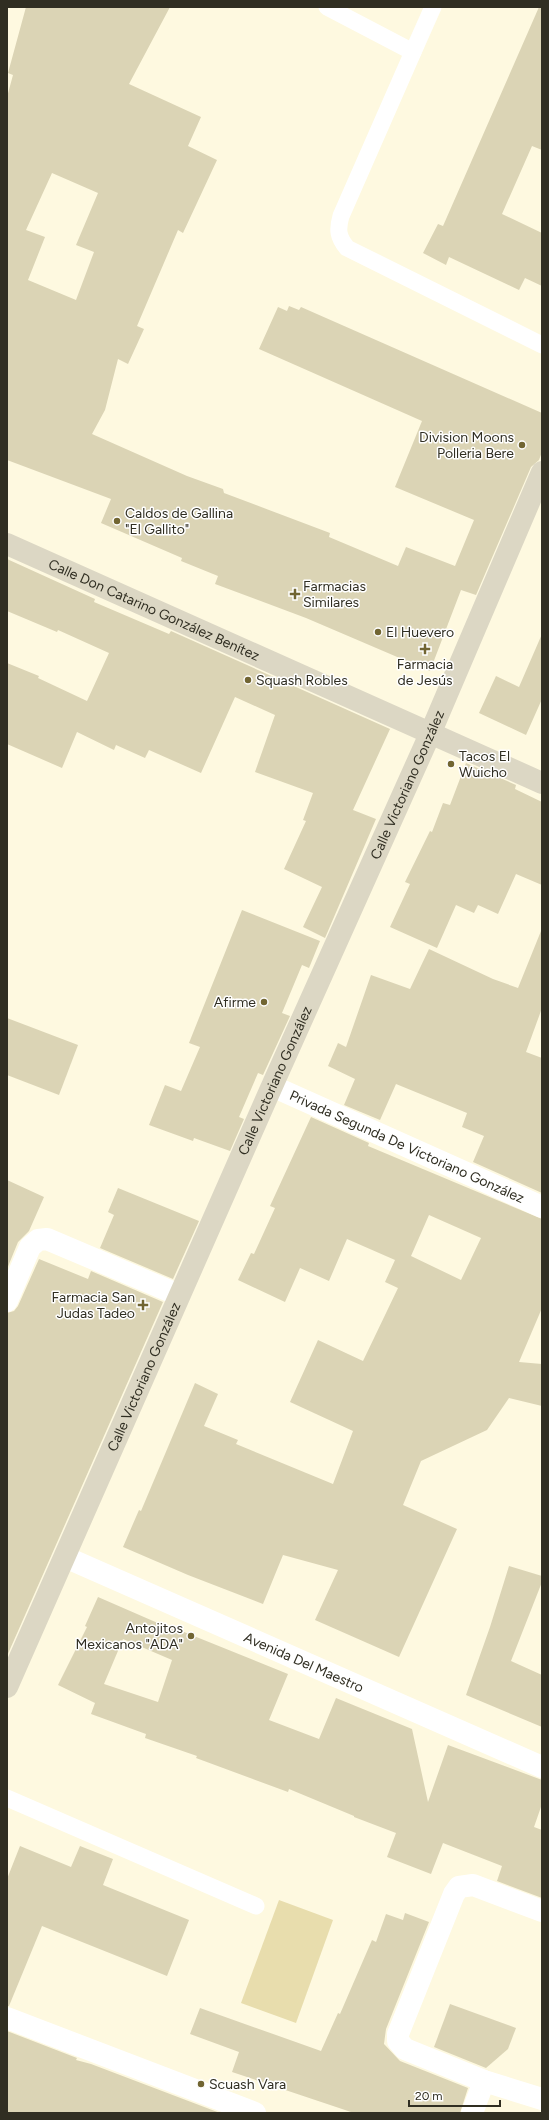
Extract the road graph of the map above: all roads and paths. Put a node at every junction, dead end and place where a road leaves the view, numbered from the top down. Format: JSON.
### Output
{"nodes":[{"id":1,"x":327,"y":7,"type":"edge"},
{"id":2,"x":433,"y":7,"type":"edge"},
{"id":3,"x":413,"y":52,"type":"junction"},
{"id":4,"x":542,"y":345,"type":"edge"},
{"id":5,"x":542,"y":472,"type":"edge"},
{"id":6,"x":7,"y":544,"type":"edge"},
{"id":7,"x":430,"y":734,"type":"junction"},
{"id":8,"x":542,"y":783,"type":"edge"},
{"id":9,"x":272,"y":1086,"type":"junction"},
{"id":10,"x":542,"y":1207,"type":"edge"},
{"id":11,"x":179,"y":1295,"type":"junction"},
{"id":12,"x":7,"y":1301,"type":"edge"},
{"id":13,"x":65,"y":1558,"type":"junction"},
{"id":14,"x":7,"y":1687,"type":"edge"},
{"id":15,"x":542,"y":1767,"type":"edge"},
{"id":16,"x":7,"y":1798,"type":"edge"},
{"id":17,"x":256,"y":1906,"type":"dead end"},
{"id":18,"x":542,"y":1910,"type":"edge"},
{"id":19,"x":7,"y":2018,"type":"edge"},
{"id":20,"x":484,"y":2081,"type":"junction"},
{"id":21,"x":542,"y":2099,"type":"edge"},
{"id":22,"x":255,"y":2113,"type":"edge"},
{"id":23,"x":472,"y":2113,"type":"edge"}],
"edges":[{"from":1,"to":3,"type":"lane"},
{"from":2,"to":3,"type":"lane"},
{"from":3,"to":4,"type":"lane"},
{"from":5,"to":7,"type":"main road","name":"Calle Victoriano González"},
{"from":6,"to":7,"type":"main road","name":"Calle Don Catarino González Benítez"},
{"from":7,"to":8,"type":"main road","name":"Calle Don Catarino González Benítez"},
{"from":7,"to":9,"type":"main road","name":"Calle Victoriano González"},
{"from":9,"to":10,"type":"street","name":"Privada Segunda De Victoriano González"},
{"from":9,"to":11,"type":"main road","name":"Calle Victoriano González"},
{"from":11,"to":12,"type":"street"},
{"from":11,"to":13,"type":"main road","name":"Calle Victoriano González"},
{"from":13,"to":14,"type":"main road","name":"Calle Victoriano González"},
{"from":13,"to":15,"type":"street","name":"Avenida Del Maestro"},
{"from":16,"to":17,"type":"lane"},
{"from":18,"to":20,"type":"street"},
{"from":19,"to":22,"type":"street"},
{"from":20,"to":21,"type":"street"},
{"from":20,"to":23,"type":"street"}]}
